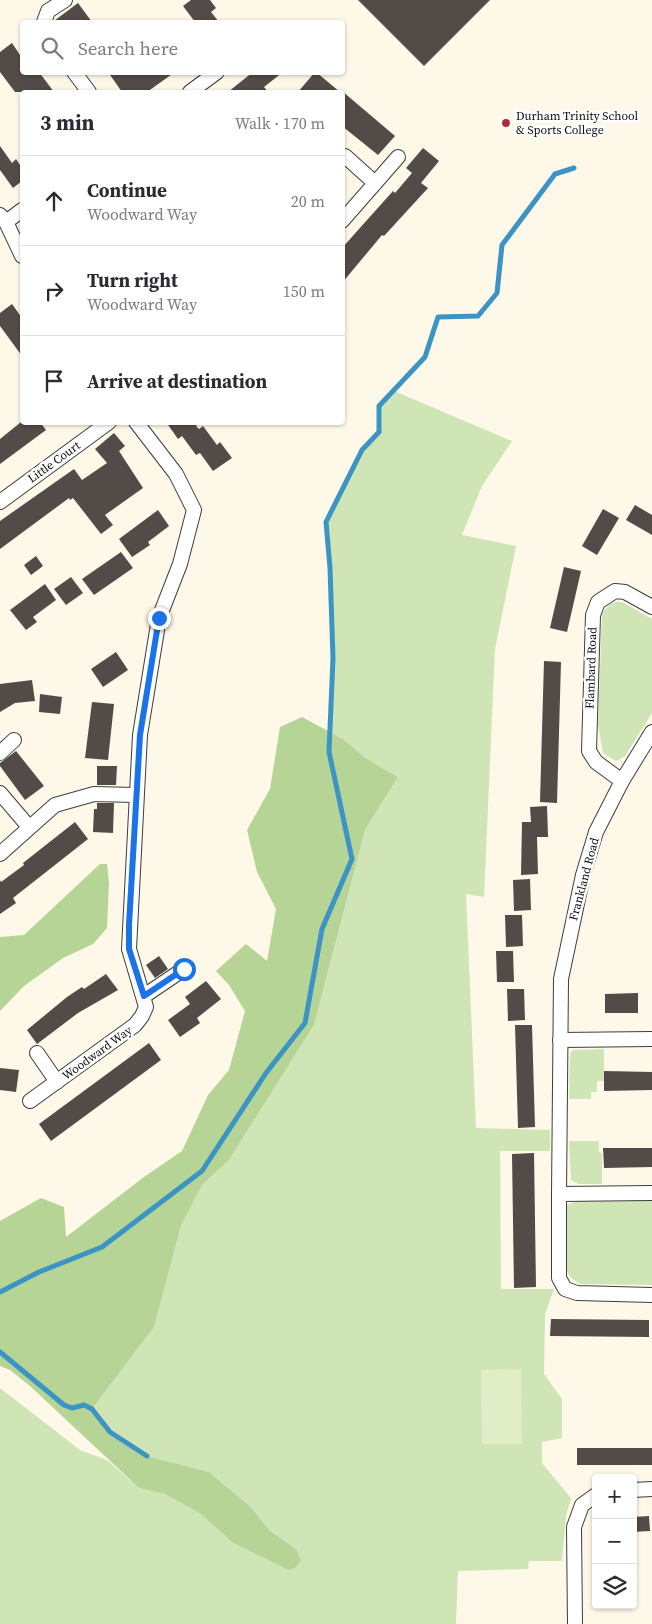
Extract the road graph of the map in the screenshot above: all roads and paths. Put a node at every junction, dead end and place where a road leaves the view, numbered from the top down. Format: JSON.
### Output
{"nodes":[{"id":1,"x":64,"y":0,"type":"edge"},
{"id":2,"x":45,"y":20,"type":"edge"},
{"id":3,"x":76,"y":75,"type":"edge"},
{"id":4,"x":213,"y":75,"type":"edge"},
{"id":5,"x":88,"y":90,"type":"edge"},
{"id":6,"x":193,"y":90,"type":"edge"},
{"id":7,"x":345,"y":156,"type":"dead end"},
{"id":8,"x":398,"y":157,"type":"dead end"},
{"id":9,"x":375,"y":183,"type":"junction"},
{"id":10,"x":20,"y":211,"type":"edge"},
{"id":11,"x":345,"y":218,"type":"edge"},
{"id":12,"x":3,"y":219,"type":"edge"},
{"id":13,"x":20,"y":252,"type":"edge"},
{"id":14,"x":105,"y":425,"type":"edge"},
{"id":15,"x":138,"y":425,"type":"edge"},
{"id":16,"x":0,"y":502,"type":"edge"},
{"id":17,"x":652,"y":607,"type":"edge"},
{"id":18,"x":652,"y":732,"type":"edge"},
{"id":19,"x":14,"y":740,"type":"dead end"},
{"id":20,"x":0,"y":753,"type":"edge"},
{"id":21,"x":622,"y":781,"type":"junction"},
{"id":22,"x":0,"y":793,"type":"edge"},
{"id":23,"x":136,"y":795,"type":"junction"},
{"id":24,"x":29,"y":828,"type":"junction"},
{"id":25,"x":0,"y":854,"type":"edge"},
{"id":26,"x":184,"y":969,"type":"dead end"},
{"id":27,"x":144,"y":996,"type":"junction"},
{"id":28,"x":652,"y":1039,"type":"edge"},
{"id":29,"x":560,"y":1040,"type":"junction"},
{"id":30,"x":36,"y":1053,"type":"dead end"},
{"id":31,"x":57,"y":1082,"type":"junction"},
{"id":32,"x":30,"y":1101,"type":"dead end"},
{"id":33,"x":652,"y":1193,"type":"edge"},
{"id":34,"x":559,"y":1194,"type":"junction"},
{"id":35,"x":652,"y":1294,"type":"edge"},
{"id":36,"x":637,"y":1490,"type":"edge"},
{"id":37,"x":652,"y":1490,"type":"edge"},
{"id":38,"x":592,"y":1497,"type":"edge"},
{"id":39,"x":575,"y":1624,"type":"edge"}],
"edges":[{"from":1,"to":2,"type":"street"},
{"from":3,"to":5,"type":"street"},
{"from":4,"to":6,"type":"street"},
{"from":7,"to":9,"type":"street"},
{"from":8,"to":9,"type":"street"},
{"from":9,"to":11,"type":"street"},
{"from":10,"to":12,"type":"street"},
{"from":12,"to":13,"type":"street"},
{"from":14,"to":16,"type":"street","name":"Little Court"},
{"from":15,"to":23,"type":"street","name":"Woodward Way"},
{"from":17,"to":21,"type":"street","name":"Flambard Road"},
{"from":18,"to":21,"type":"street","name":"Frankland Road"},
{"from":19,"to":20,"type":"street"},
{"from":21,"to":29,"type":"street","name":"Frankland Road"},
{"from":22,"to":24,"type":"street"},
{"from":23,"to":24,"type":"street"},
{"from":23,"to":27,"type":"street","name":"Woodward Way"},
{"from":24,"to":25,"type":"street"},
{"from":26,"to":27,"type":"street"},
{"from":27,"to":31,"type":"street","name":"Woodward Way"},
{"from":28,"to":29,"type":"street"},
{"from":29,"to":34,"type":"street","name":"Frankland Road"},
{"from":30,"to":31,"type":"street","name":"Woodward Way"},
{"from":31,"to":32,"type":"street","name":"Woodward Way"},
{"from":33,"to":34,"type":"street"},
{"from":34,"to":35,"type":"street","name":"Frankland Road"},
{"from":36,"to":37,"type":"street"},
{"from":38,"to":39,"type":"street"}]}
